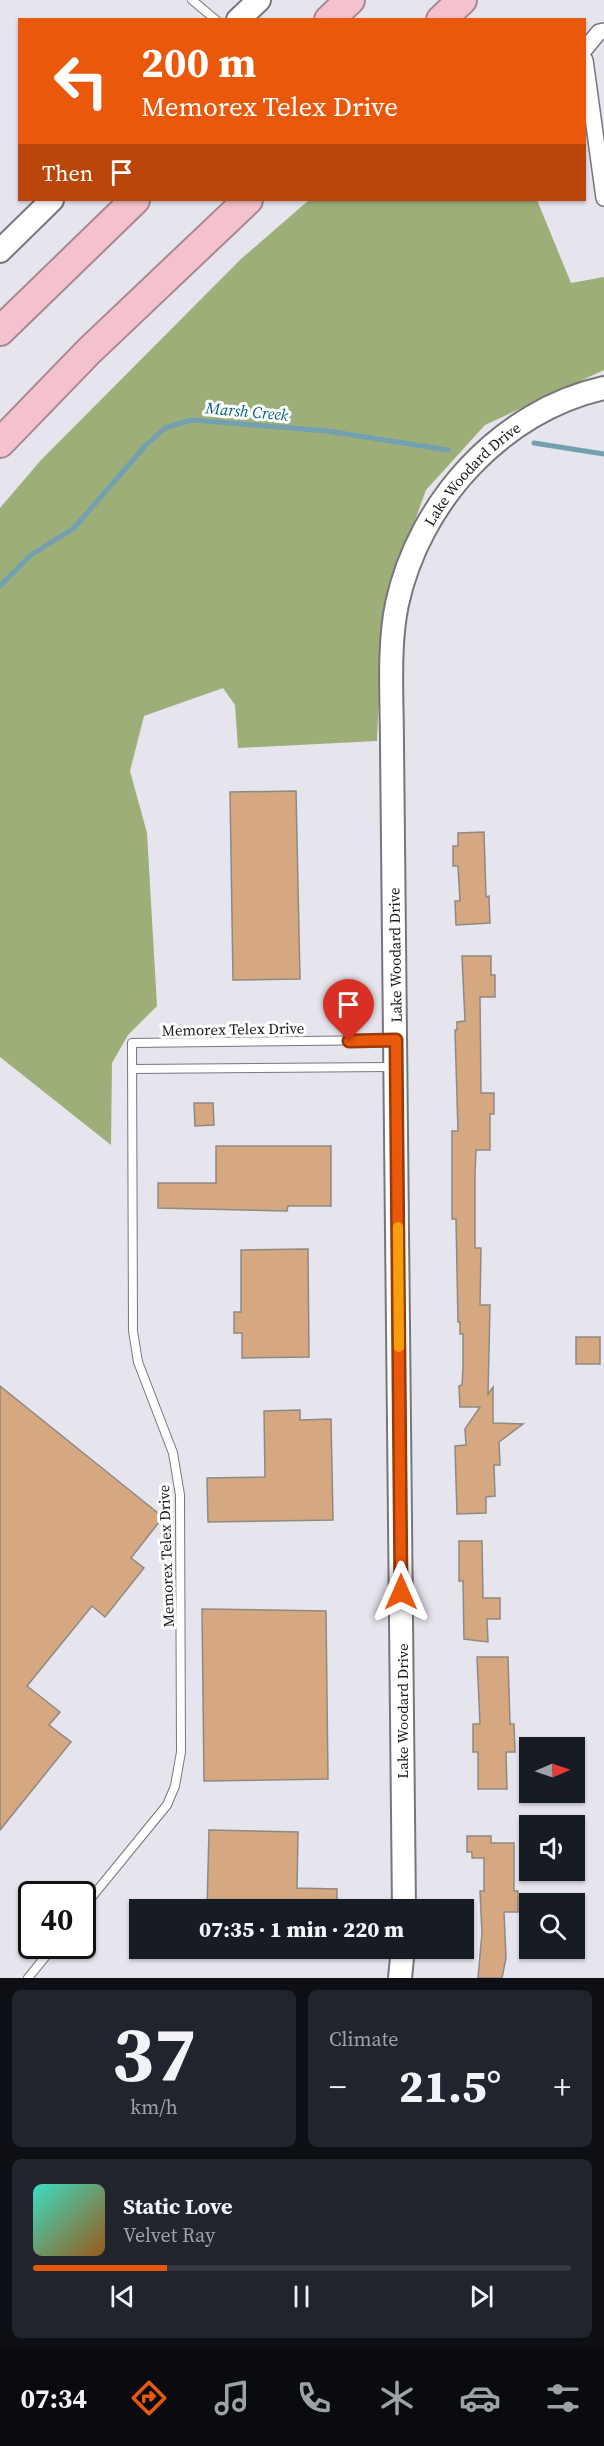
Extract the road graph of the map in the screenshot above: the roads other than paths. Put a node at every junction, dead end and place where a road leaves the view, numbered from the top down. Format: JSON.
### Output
{"nodes":[{"id":1,"x":192,"y":0,"type":"edge"},
{"id":2,"x":259,"y":0,"type":"edge"},
{"id":3,"x":350,"y":0,"type":"edge"},
{"id":4,"x":214,"y":18,"type":"edge"},
{"id":5,"x":240,"y":18,"type":"edge"},
{"id":6,"x":331,"y":18,"type":"edge"},
{"id":7,"x":604,"y":31,"type":"edge"},
{"id":8,"x":586,"y":48,"type":"edge"},
{"id":9,"x":586,"y":67,"type":"edge"},
{"id":10,"x":604,"y":198,"type":"edge"},
{"id":11,"x":51,"y":201,"type":"edge"},
{"id":12,"x":134,"y":201,"type":"edge"},
{"id":13,"x":247,"y":201,"type":"edge"},
{"id":14,"x":0,"y":251,"type":"edge"},
{"id":15,"x":0,"y":331,"type":"edge"},
{"id":16,"x":604,"y":388,"type":"edge"},
{"id":17,"x":0,"y":443,"type":"edge"},
{"id":18,"x":396,"y":1040,"type":"junction"},
{"id":19,"x":396,"y":1067,"type":"junction"},
{"id":20,"x":132,"y":1069,"type":"junction"},
{"id":21,"x":96,"y":1892,"type":"edge"},
{"id":22,"x":404,"y":1899,"type":"edge"},
{"id":23,"x":43,"y":1959,"type":"edge"},
{"id":24,"x":402,"y":1959,"type":"edge"},
{"id":25,"x":28,"y":1978,"type":"edge"},
{"id":26,"x":400,"y":1978,"type":"edge"}],
"edges":[{"from":1,"to":4,"type":"lane"},
{"from":2,"to":5,"type":"street"},
{"from":3,"to":6,"type":"highway"},
{"from":7,"to":8,"type":"street"},
{"from":9,"to":10,"type":"street"},
{"from":11,"to":14,"type":"street"},
{"from":12,"to":15,"type":"highway"},
{"from":13,"to":17,"type":"highway"},
{"from":16,"to":18,"type":"street","name":"Lake Woodard Drive"},
{"from":18,"to":19,"type":"street","name":"Lake Woodard Drive"},
{"from":18,"to":20,"type":"lane","name":"Memorex Telex Drive"},
{"from":19,"to":20,"type":"lane"},
{"from":19,"to":22,"type":"street","name":"Lake Woodard Drive"},
{"from":20,"to":21,"type":"lane","name":"Memorex Telex Drive"},
{"from":23,"to":25,"type":"lane"},
{"from":24,"to":26,"type":"street"}]}
